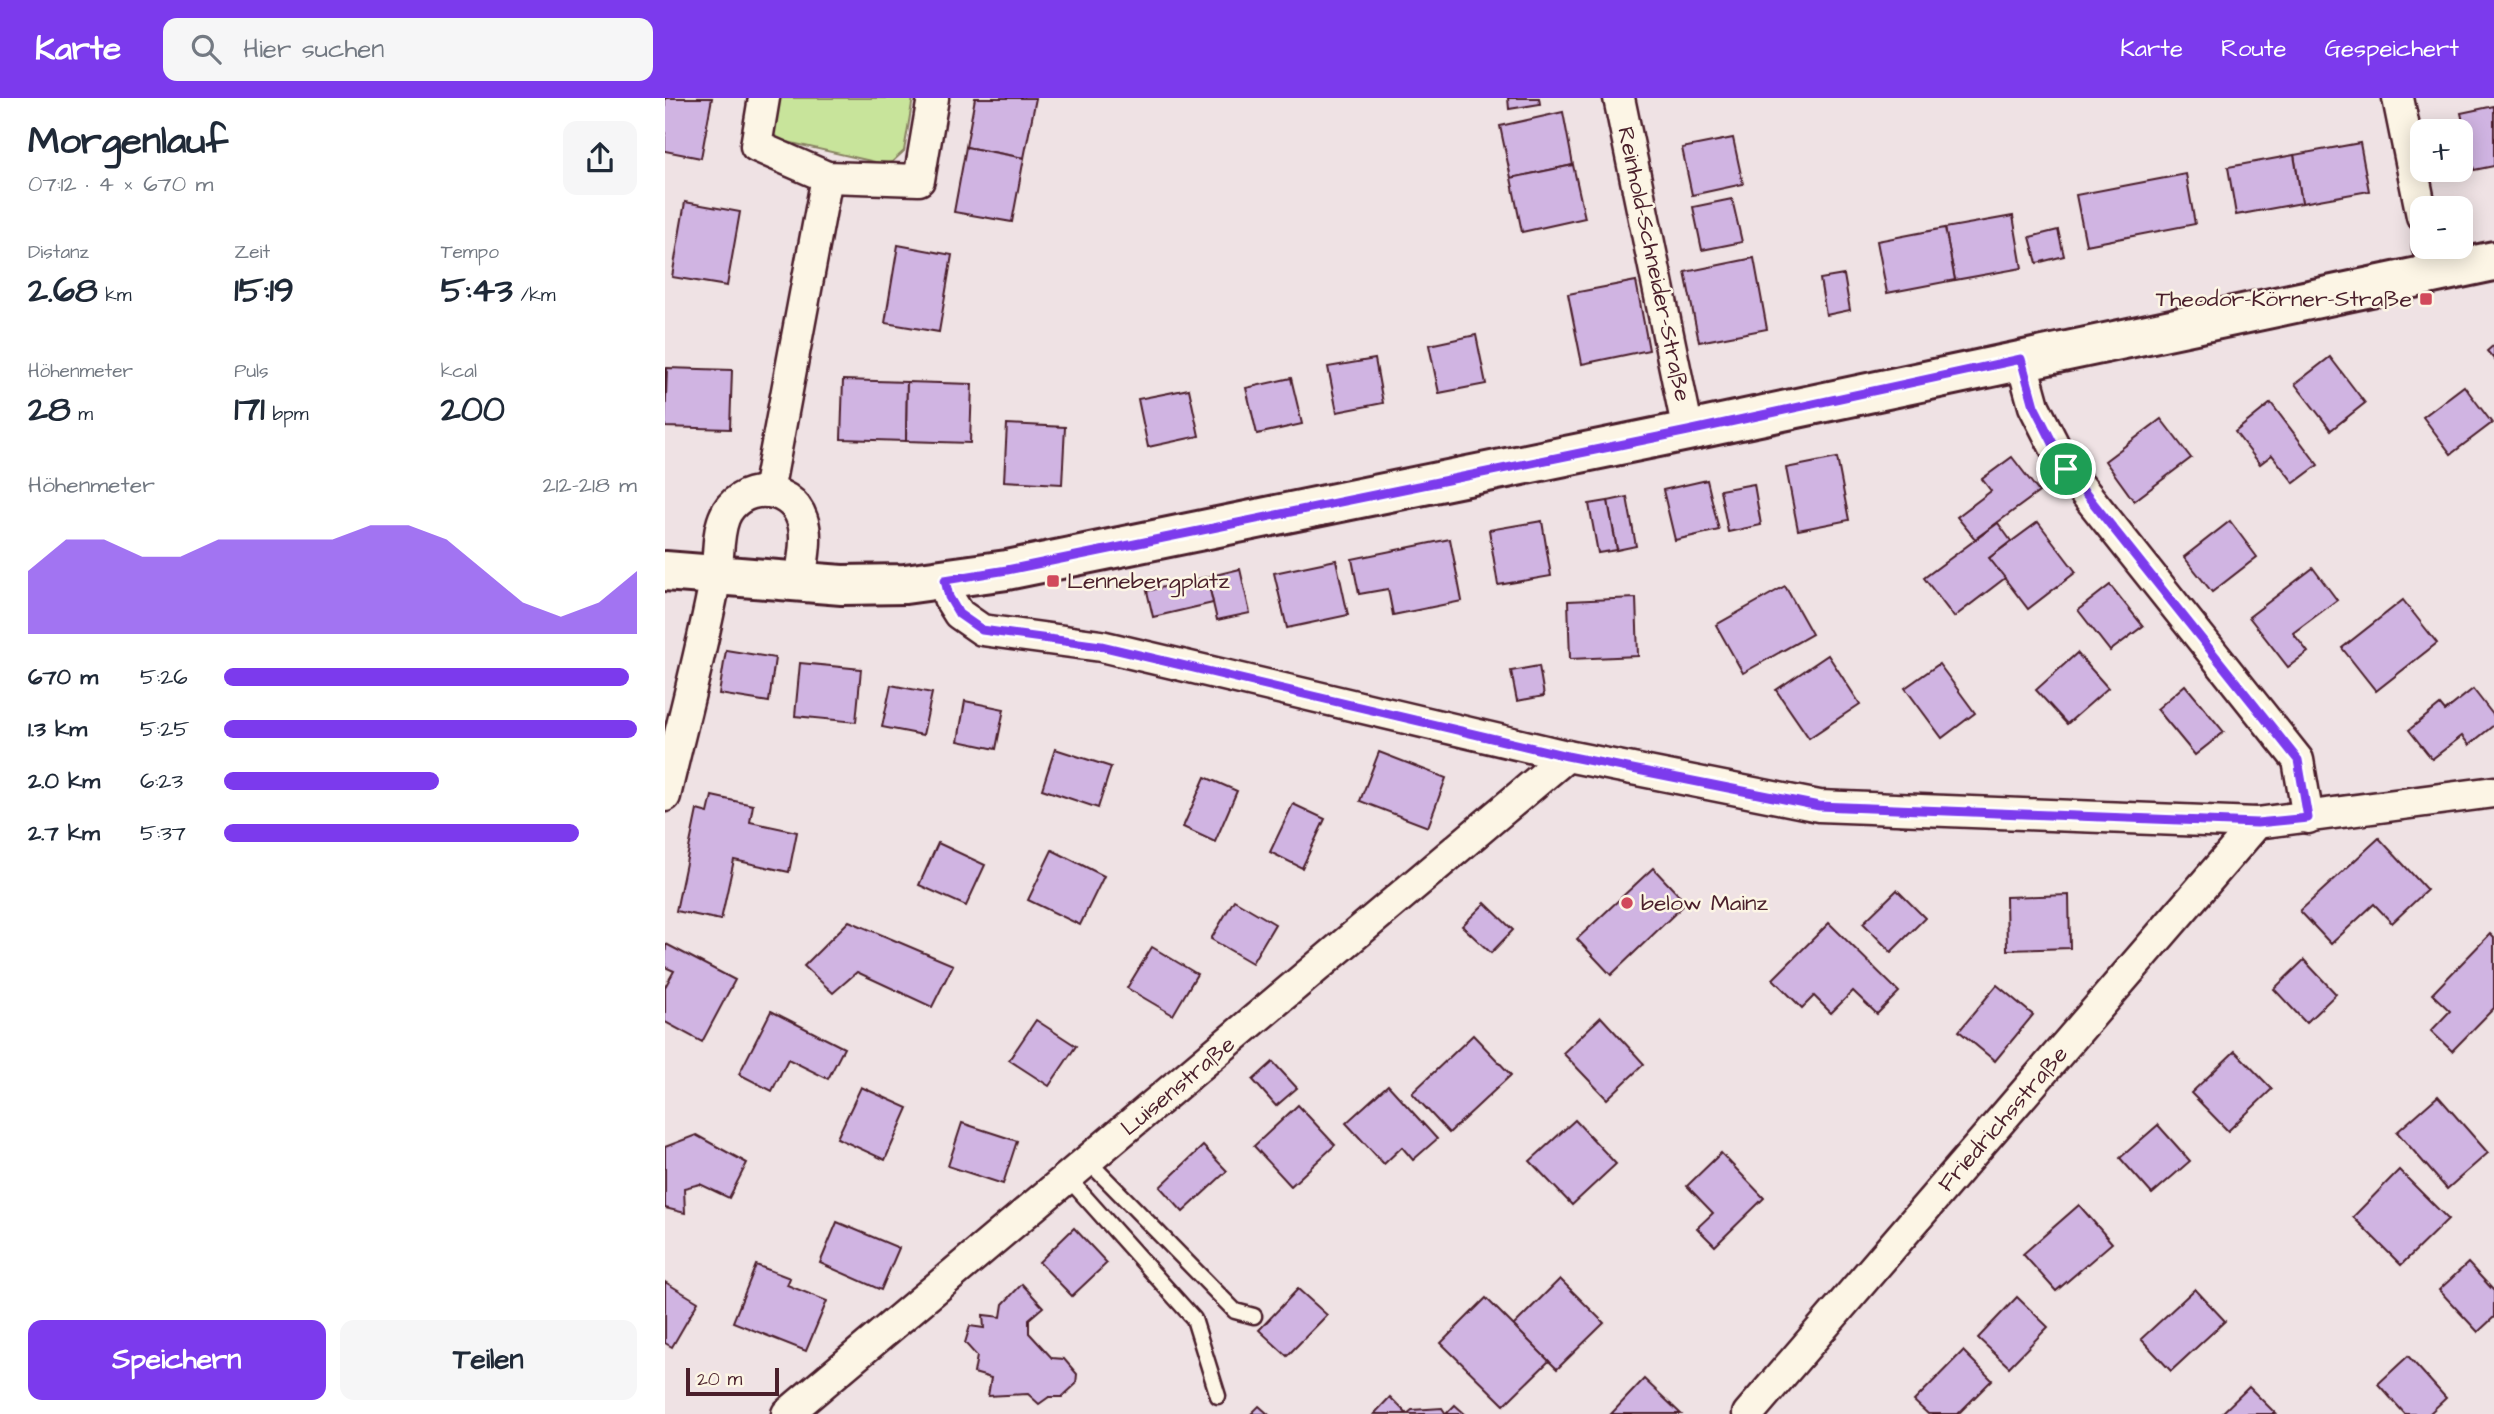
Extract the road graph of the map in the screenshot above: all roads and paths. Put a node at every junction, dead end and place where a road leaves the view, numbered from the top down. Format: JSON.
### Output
{"nodes":[{"id":1,"x":764,"y":98,"type":"edge"},
{"id":2,"x":933,"y":98,"type":"edge"},
{"id":3,"x":1619,"y":98,"type":"edge"},
{"id":4,"x":2398,"y":98,"type":"edge"},
{"id":5,"x":827,"y":177,"type":"junction"},
{"id":6,"x":2418,"y":196,"type":"edge"},
{"id":7,"x":2431,"y":260,"type":"edge"},
{"id":8,"x":2494,"y":261,"type":"edge"},
{"id":9,"x":2021,"y":359,"type":"junction"},
{"id":10,"x":1688,"y":431,"type":"junction"},
{"id":11,"x":768,"y":492,"type":"junction"},
{"id":12,"x":665,"y":571,"type":"edge"},
{"id":13,"x":716,"y":576,"type":"junction"},
{"id":14,"x":945,"y":580,"type":"junction"},
{"id":15,"x":800,"y":583,"type":"junction"},
{"id":16,"x":1567,"y":756,"type":"junction"},
{"id":17,"x":2494,"y":792,"type":"edge"},
{"id":18,"x":665,"y":796,"type":"edge"},
{"id":19,"x":2308,"y":818,"type":"junction"},
{"id":20,"x":2257,"y":823,"type":"junction"},
{"id":21,"x":1078,"y":1170,"type":"junction"},
{"id":22,"x":1254,"y":1316,"type":"dead end"},
{"id":23,"x":1218,"y":1396,"type":"dead end"},
{"id":24,"x":787,"y":1414,"type":"edge"},
{"id":25,"x":1748,"y":1414,"type":"edge"}],
"edges":[{"from":1,"to":5,"type":"street"},
{"from":2,"to":5,"type":"street"},
{"from":3,"to":10,"type":"street","name":"Reinhold-Schneider-Straße"},
{"from":4,"to":6,"type":"street"},
{"from":5,"to":11,"type":"street"},
{"from":7,"to":8,"type":"main road"},
{"from":7,"to":9,"type":"main road"},
{"from":9,"to":10,"type":"main road"},
{"from":9,"to":19,"type":"street"},
{"from":10,"to":14,"type":"main road"},
{"from":11,"to":13,"type":"street"},
{"from":11,"to":15,"type":"street"},
{"from":12,"to":13,"type":"main road"},
{"from":13,"to":15,"type":"main road"},
{"from":13,"to":18,"type":"street"},
{"from":14,"to":15,"type":"main road"},
{"from":14,"to":16,"type":"street"},
{"from":16,"to":20,"type":"street"},
{"from":16,"to":21,"type":"street","name":"Luisenstraße"},
{"from":17,"to":19,"type":"street"},
{"from":19,"to":20,"type":"street"},
{"from":20,"to":25,"type":"street","name":"Friedrichsstraße"},
{"from":21,"to":22,"type":"lane"},
{"from":21,"to":23,"type":"lane"},
{"from":21,"to":24,"type":"street","name":"Luisenstraße"}]}
